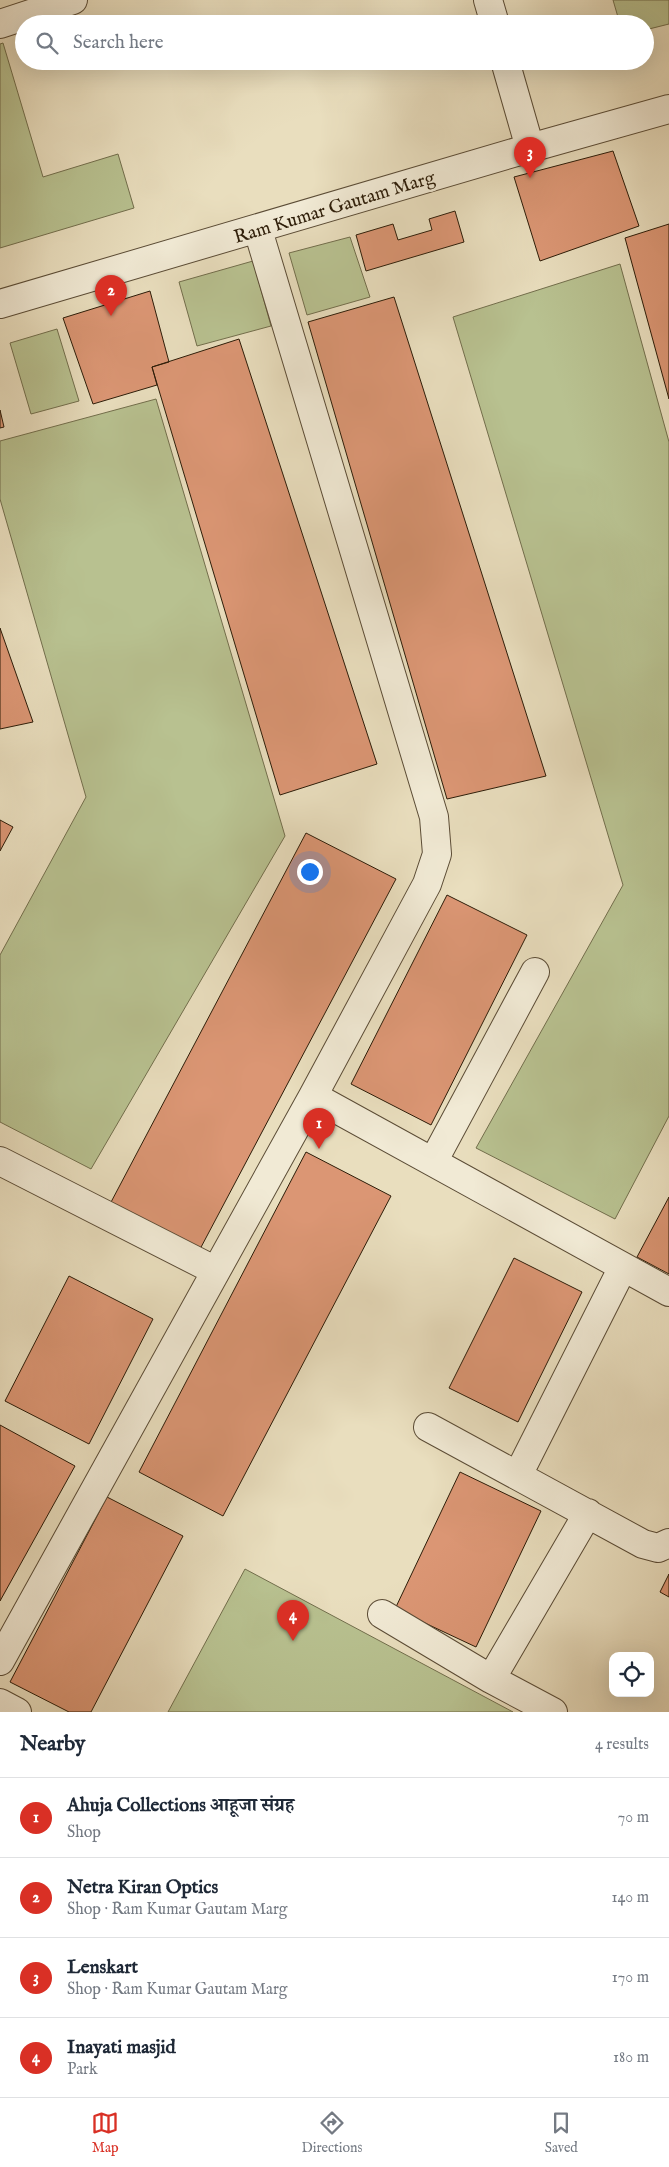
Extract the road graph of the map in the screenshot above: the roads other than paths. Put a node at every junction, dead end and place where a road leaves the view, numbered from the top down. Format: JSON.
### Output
{"nodes":[{"id":1,"x":73,"y":0,"type":"edge"},
{"id":2,"x":488,"y":0,"type":"edge"},
{"id":3,"x":27,"y":15,"type":"edge"},
{"id":4,"x":492,"y":15,"type":"edge"},
{"id":5,"x":15,"y":19,"type":"edge"},
{"id":6,"x":0,"y":24,"type":"edge"},
{"id":7,"x":508,"y":70,"type":"edge"},
{"id":8,"x":669,"y":109,"type":"edge"},
{"id":9,"x":530,"y":148,"type":"junction"},
{"id":10,"x":258,"y":230,"type":"junction"},
{"id":11,"x":0,"y":304,"type":"edge"},
{"id":12,"x":535,"y":972,"type":"dead end"},
{"id":13,"x":313,"y":1096,"type":"junction"},
{"id":14,"x":0,"y":1161,"type":"edge"},
{"id":15,"x":433,"y":1162,"type":"junction"},
{"id":16,"x":624,"y":1267,"type":"junction"},
{"id":17,"x":216,"y":1271,"type":"junction"},
{"id":18,"x":669,"y":1292,"type":"edge"},
{"id":19,"x":428,"y":1427,"type":"dead end"},
{"id":20,"x":518,"y":1475,"type":"junction"},
{"id":21,"x":588,"y":1514,"type":"junction"},
{"id":22,"x":669,"y":1543,"type":"edge"},
{"id":23,"x":382,"y":1614,"type":"dead end"},
{"id":24,"x":0,"y":1661,"type":"edge"},
{"id":25,"x":491,"y":1679,"type":"junction"},
{"id":26,"x":0,"y":1703,"type":"edge"},
{"id":27,"x":17,"y":1712,"type":"edge"},
{"id":28,"x":553,"y":1712,"type":"edge"}],
"edges":[{"from":1,"to":3,"type":"street"},
{"from":2,"to":4,"type":"street"},
{"from":5,"to":6,"type":"street"},
{"from":7,"to":9,"type":"street"},
{"from":8,"to":9,"type":"street","name":"Ram Kumar Gautam Marg"},
{"from":9,"to":10,"type":"street","name":"Ram Kumar Gautam Marg"},
{"from":10,"to":11,"type":"street","name":"Ram Kumar Gautam Marg"},
{"from":10,"to":13,"type":"street"},
{"from":12,"to":15,"type":"street"},
{"from":13,"to":15,"type":"street"},
{"from":13,"to":17,"type":"street"},
{"from":14,"to":17,"type":"street"},
{"from":15,"to":16,"type":"street"},
{"from":16,"to":18,"type":"street"},
{"from":16,"to":20,"type":"street"},
{"from":17,"to":24,"type":"street"},
{"from":19,"to":20,"type":"street"},
{"from":20,"to":21,"type":"street"},
{"from":21,"to":22,"type":"street"},
{"from":21,"to":25,"type":"street"},
{"from":23,"to":25,"type":"street"},
{"from":25,"to":28,"type":"street"},
{"from":26,"to":27,"type":"street"}]}
